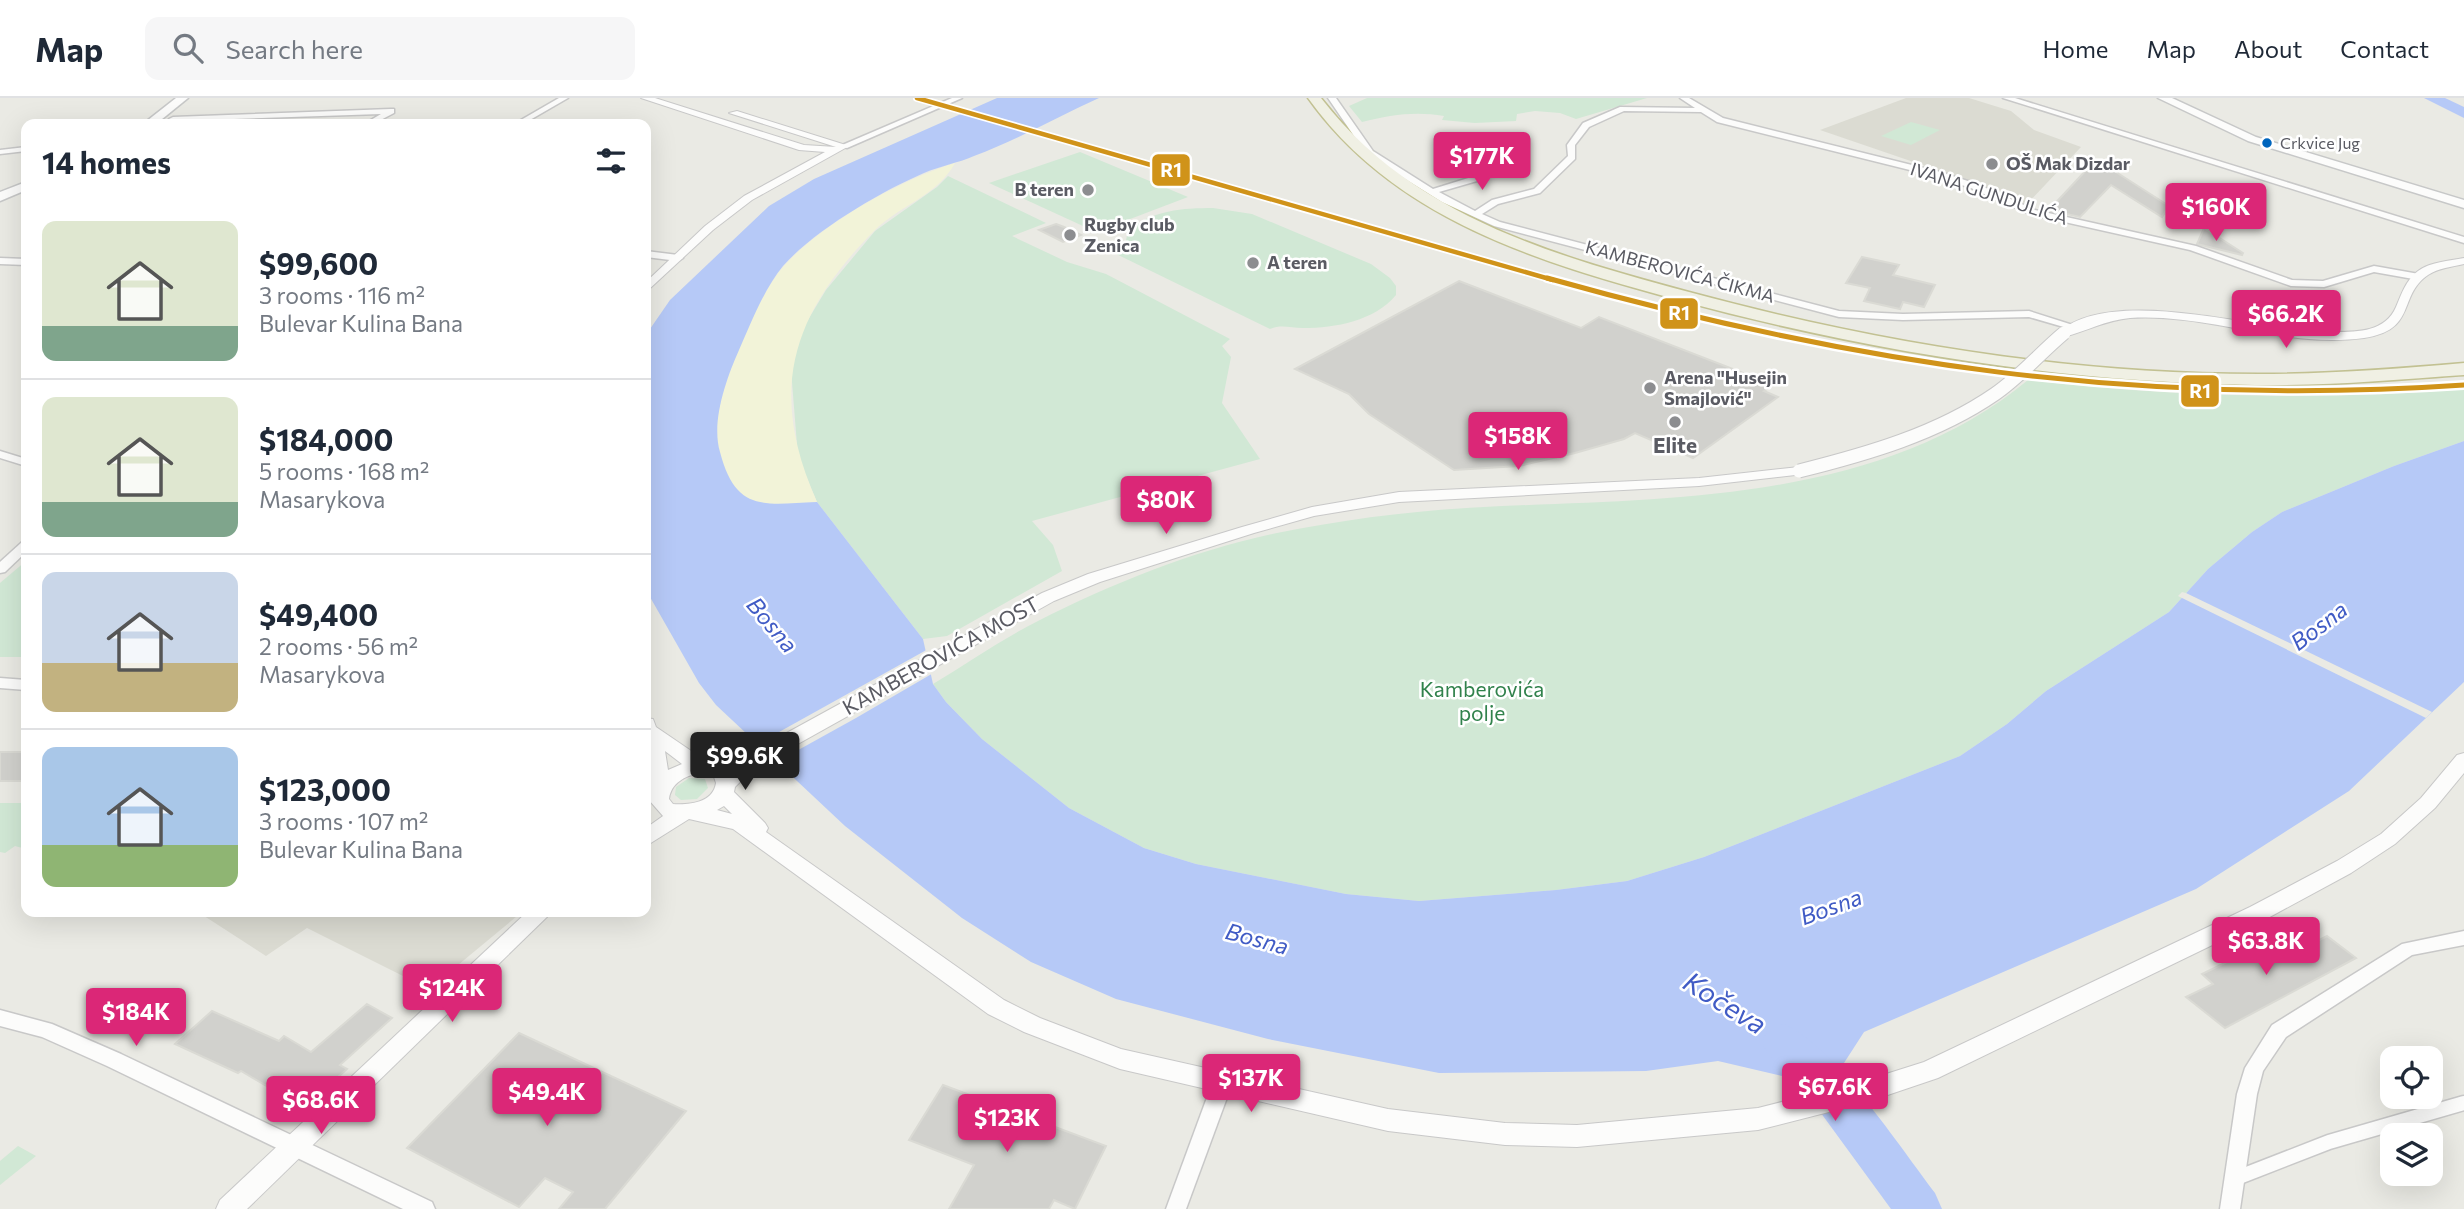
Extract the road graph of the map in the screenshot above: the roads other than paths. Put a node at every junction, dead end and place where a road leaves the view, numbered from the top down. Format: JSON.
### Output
{"nodes":[{"id":1,"x":183,"y":98,"type":"edge"},
{"id":2,"x":199,"y":98,"type":"edge"},
{"id":3,"x":646,"y":98,"type":"edge"},
{"id":4,"x":683,"y":98,"type":"edge"},
{"id":5,"x":958,"y":98,"type":"edge"},
{"id":6,"x":1314,"y":98,"type":"edge"},
{"id":7,"x":1332,"y":98,"type":"edge"},
{"id":8,"x":1684,"y":98,"type":"edge"},
{"id":9,"x":2007,"y":98,"type":"edge"},
{"id":10,"x":2163,"y":98,"type":"edge"},
{"id":11,"x":561,"y":99,"type":"edge"},
{"id":12,"x":696,"y":102,"type":"dead end"},
{"id":13,"x":723,"y":109,"type":"dead end"},
{"id":14,"x":1700,"y":110,"type":"junction"},
{"id":15,"x":156,"y":119,"type":"edge"},
{"id":16,"x":173,"y":119,"type":"edge"},
{"id":17,"x":230,"y":119,"type":"edge"},
{"id":18,"x":377,"y":119,"type":"edge"},
{"id":19,"x":527,"y":119,"type":"edge"},
{"id":20,"x":803,"y":148,"type":"junction"},
{"id":21,"x":840,"y":148,"type":"junction"},
{"id":22,"x":1512,"y":148,"type":"dead end"},
{"id":23,"x":21,"y":150,"type":"edge"},
{"id":24,"x":0,"y":152,"type":"edge"},
{"id":25,"x":805,"y":166,"type":"junction"},
{"id":26,"x":21,"y":188,"type":"edge"},
{"id":27,"x":1431,"y":192,"type":"junction"},
{"id":28,"x":21,"y":196,"type":"edge"},
{"id":29,"x":0,"y":197,"type":"edge"},
{"id":30,"x":0,"y":204,"type":"edge"},
{"id":31,"x":2464,"y":204,"type":"edge"},
{"id":32,"x":1476,"y":214,"type":"junction"},
{"id":33,"x":2464,"y":240,"type":"edge"},
{"id":34,"x":651,"y":255,"type":"edge"},
{"id":35,"x":678,"y":258,"type":"junction"},
{"id":36,"x":0,"y":261,"type":"edge"},
{"id":37,"x":2464,"y":261,"type":"edge"},
{"id":38,"x":21,"y":262,"type":"edge"},
{"id":39,"x":2419,"y":277,"type":"junction"},
{"id":40,"x":651,"y":283,"type":"edge"},
{"id":41,"x":2069,"y":330,"type":"junction"},
{"id":42,"x":2464,"y":369,"type":"edge"},
{"id":43,"x":0,"y":454,"type":"edge"},
{"id":44,"x":21,"y":461,"type":"edge"},
{"id":45,"x":21,"y":550,"type":"edge"},
{"id":46,"x":0,"y":569,"type":"edge"},
{"id":47,"x":0,"y":682,"type":"edge"},
{"id":48,"x":21,"y":684,"type":"edge"},
{"id":49,"x":651,"y":730,"type":"edge"},
{"id":50,"x":2464,"y":760,"type":"edge"},
{"id":51,"x":651,"y":762,"type":"edge"},
{"id":52,"x":716,"y":778,"type":"junction"},
{"id":53,"x":655,"y":797,"type":"edge"},
{"id":54,"x":688,"y":813,"type":"junction"},
{"id":55,"x":651,"y":835,"type":"edge"},
{"id":56,"x":777,"y":848,"type":"junction"},
{"id":57,"x":536,"y":917,"type":"edge"},
{"id":58,"x":2464,"y":938,"type":"edge"},
{"id":59,"x":0,"y":1018,"type":"edge"},
{"id":60,"x":1222,"y":1084,"type":"junction"},
{"id":61,"x":2464,"y":1104,"type":"edge"},
{"id":62,"x":295,"y":1147,"type":"junction"},
{"id":63,"x":2234,"y":1178,"type":"junction"},
{"id":64,"x":229,"y":1209,"type":"edge"},
{"id":65,"x":425,"y":1209,"type":"edge"},
{"id":66,"x":1176,"y":1209,"type":"edge"},
{"id":67,"x":2230,"y":1209,"type":"edge"}],
"edges":[{"from":1,"to":15,"type":"main road"},
{"from":2,"to":16,"type":"main road"},
{"from":3,"to":20,"type":"street"},
{"from":4,"to":12,"type":"street"},
{"from":5,"to":21,"type":"street"},
{"from":6,"to":42,"type":"highway"},
{"from":7,"to":27,"type":"street","name":"KAMBEROVIĆA ČIKMA"},
{"from":8,"to":14,"type":"street","name":"IVANA GUNDULIĆA"},
{"from":9,"to":33,"type":"street"},
{"from":10,"to":31,"type":"main road"},
{"from":11,"to":19,"type":"street"},
{"from":13,"to":21,"type":"street"},
{"from":14,"to":32,"type":"street"},
{"from":14,"to":39,"type":"street","name":"IVANA GUNDULIĆA"},
{"from":17,"to":18,"type":"street"},
{"from":20,"to":21,"type":"street"},
{"from":20,"to":25,"type":"street"},
{"from":21,"to":25,"type":"street"},
{"from":22,"to":27,"type":"street"},
{"from":23,"to":24,"type":"street"},
{"from":25,"to":35,"type":"street"},
{"from":26,"to":29,"type":"main road"},
{"from":27,"to":32,"type":"street","name":"KAMBEROVIĆA ČIKMA"},
{"from":28,"to":30,"type":"main road"},
{"from":32,"to":41,"type":"street","name":"KAMBEROVIĆA ČIKMA"},
{"from":34,"to":35,"type":"street"},
{"from":35,"to":40,"type":"street"},
{"from":36,"to":38,"type":"street"},
{"from":37,"to":39,"type":"street"},
{"from":39,"to":41,"type":"street"},
{"from":41,"to":52,"type":"street","name":"KAMBEROVIĆA MOST","bridge":true},
{"from":43,"to":44,"type":"street"},
{"from":45,"to":46,"type":"street"},
{"from":47,"to":48,"type":"street"},
{"from":49,"to":52,"type":"street"},
{"from":50,"to":60,"type":"street"},
{"from":51,"to":53,"type":"street"},
{"from":52,"to":53,"type":"street"},
{"from":52,"to":54,"type":"street"},
{"from":52,"to":56,"type":"street"},
{"from":53,"to":54,"type":"street"},
{"from":54,"to":55,"type":"street"},
{"from":54,"to":56,"type":"street"},
{"from":56,"to":60,"type":"street"},
{"from":57,"to":62,"type":"street"},
{"from":58,"to":63,"type":"street"},
{"from":59,"to":62,"type":"street"},
{"from":60,"to":66,"type":"street"},
{"from":61,"to":63,"type":"street"},
{"from":62,"to":64,"type":"street"},
{"from":62,"to":65,"type":"street"},
{"from":63,"to":67,"type":"street"}]}
